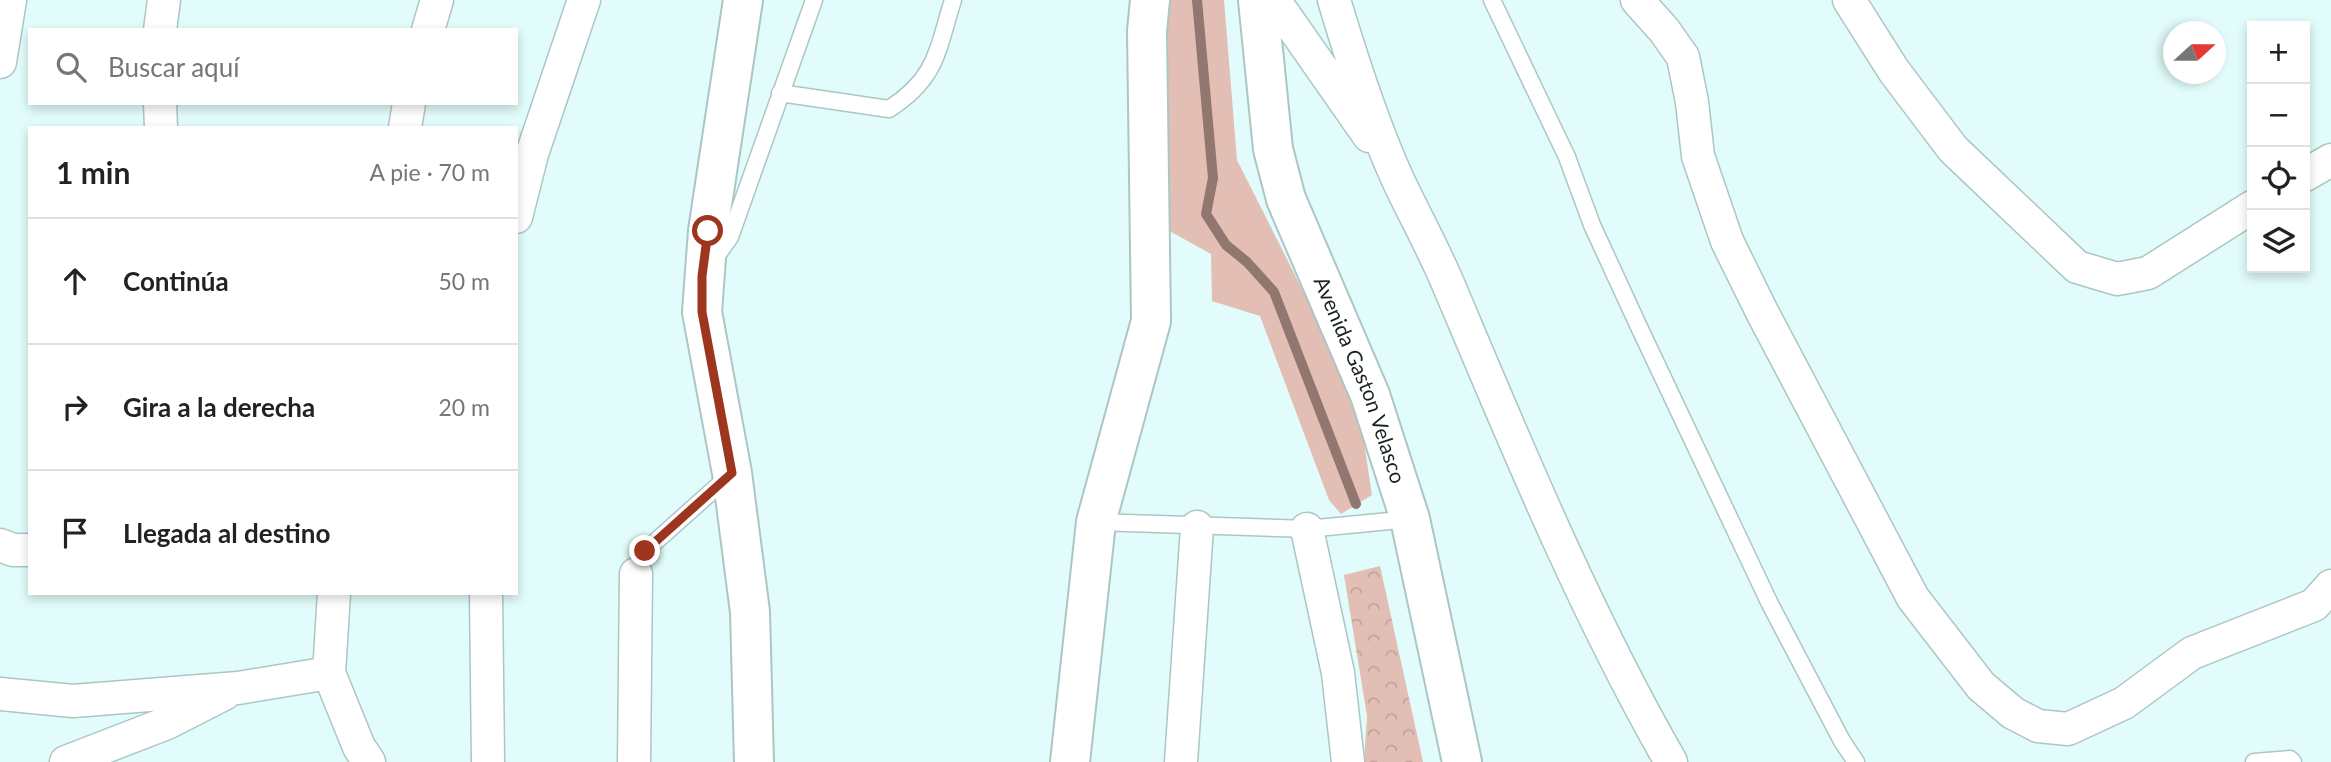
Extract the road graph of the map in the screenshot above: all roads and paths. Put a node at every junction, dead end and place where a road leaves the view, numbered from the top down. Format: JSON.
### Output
{"nodes":[{"id":1,"x":10,"y":0,"type":"edge"},
{"id":2,"x":164,"y":0,"type":"edge"},
{"id":3,"x":437,"y":0,"type":"edge"},
{"id":4,"x":584,"y":0,"type":"edge"},
{"id":5,"x":743,"y":0,"type":"edge"},
{"id":6,"x":814,"y":0,"type":"edge"},
{"id":7,"x":953,"y":0,"type":"edge"},
{"id":8,"x":1150,"y":0,"type":"edge"},
{"id":9,"x":1258,"y":0,"type":"edge"},
{"id":10,"x":1274,"y":0,"type":"edge"},
{"id":11,"x":1334,"y":0,"type":"edge"},
{"id":12,"x":1492,"y":0,"type":"edge"},
{"id":13,"x":1637,"y":0,"type":"edge"},
{"id":14,"x":1849,"y":0,"type":"edge"},
{"id":15,"x":160,"y":28,"type":"edge"},
{"id":16,"x":429,"y":28,"type":"edge"},
{"id":17,"x":0,"y":62,"type":"edge"},
{"id":18,"x":780,"y":93,"type":"junction"},
{"id":19,"x":160,"y":105,"type":"edge"},
{"id":20,"x":409,"y":105,"type":"edge"},
{"id":21,"x":161,"y":126,"type":"edge"},
{"id":22,"x":405,"y":126,"type":"edge"},
{"id":23,"x":2331,"y":160,"type":"edge"},
{"id":24,"x":2310,"y":172,"type":"edge"},
{"id":25,"x":1397,"y":178,"type":"junction"},
{"id":26,"x":518,"y":209,"type":"edge"},
{"id":27,"x":2247,"y":210,"type":"edge"},
{"id":28,"x":702,"y":276,"type":"junction"},
{"id":29,"x":732,"y":473,"type":"junction"},
{"id":30,"x":1410,"y":519,"type":"junction"},
{"id":31,"x":1096,"y":522,"type":"junction"},
{"id":32,"x":1197,"y":527,"type":"junction"},
{"id":33,"x":1307,"y":529,"type":"junction"},
{"id":34,"x":0,"y":545,"type":"edge"},
{"id":35,"x":28,"y":550,"type":"edge"},
{"id":36,"x":636,"y":574,"type":"joint"},
{"id":37,"x":2331,"y":586,"type":"edge"},
{"id":38,"x":334,"y":595,"type":"edge"},
{"id":39,"x":486,"y":595,"type":"edge"},
{"id":40,"x":329,"y":673,"type":"junction"},
{"id":41,"x":238,"y":688,"type":"junction"},
{"id":42,"x":0,"y":694,"type":"edge"},
{"id":43,"x":66,"y":762,"type":"edge"},
{"id":44,"x":369,"y":762,"type":"edge"},
{"id":45,"x":488,"y":762,"type":"edge"},
{"id":46,"x":634,"y":762,"type":"edge"},
{"id":47,"x":754,"y":762,"type":"edge"},
{"id":48,"x":1070,"y":762,"type":"edge"},
{"id":49,"x":1181,"y":762,"type":"edge"},
{"id":50,"x":1348,"y":762,"type":"edge"},
{"id":51,"x":1462,"y":762,"type":"edge"},
{"id":52,"x":1671,"y":762,"type":"edge"},
{"id":53,"x":1856,"y":762,"type":"edge"},
{"id":54,"x":2254,"y":762,"type":"edge"},
{"id":55,"x":2293,"y":762,"type":"edge"}],
"edges":[{"from":1,"to":17,"type":"street"},
{"from":2,"to":15,"type":"street"},
{"from":3,"to":16,"type":"street"},
{"from":4,"to":26,"type":"street"},
{"from":5,"to":28,"type":"street"},
{"from":6,"to":18,"type":"lane"},
{"from":7,"to":18,"type":"lane"},
{"from":8,"to":31,"type":"street"},
{"from":9,"to":30,"type":"street","name":"Avenida Gaston Velasco"},
{"from":10,"to":25,"type":"street"},
{"from":11,"to":25,"type":"street"},
{"from":12,"to":53,"type":"lane"},
{"from":13,"to":37,"type":"street"},
{"from":14,"to":27,"type":"street"},
{"from":18,"to":28,"type":"lane"},
{"from":19,"to":21,"type":"street"},
{"from":20,"to":22,"type":"street"},
{"from":23,"to":24,"type":"street"},
{"from":25,"to":52,"type":"street"},
{"from":28,"to":29,"type":"street"},
{"from":29,"to":36,"type":"lane"},
{"from":29,"to":47,"type":"street"},
{"from":30,"to":33,"type":"lane"},
{"from":30,"to":51,"type":"street","name":"Avenida Gaston Velasco"},
{"from":31,"to":32,"type":"lane"},
{"from":31,"to":48,"type":"street"},
{"from":32,"to":33,"type":"lane"},
{"from":32,"to":49,"type":"street"},
{"from":33,"to":50,"type":"street"},
{"from":34,"to":35,"type":"street"},
{"from":36,"to":46,"type":"street"},
{"from":38,"to":40,"type":"street"},
{"from":39,"to":45,"type":"street"},
{"from":40,"to":41,"type":"street"},
{"from":40,"to":44,"type":"street"},
{"from":41,"to":42,"type":"street"},
{"from":41,"to":43,"type":"street"},
{"from":54,"to":55,"type":"lane"}]}
